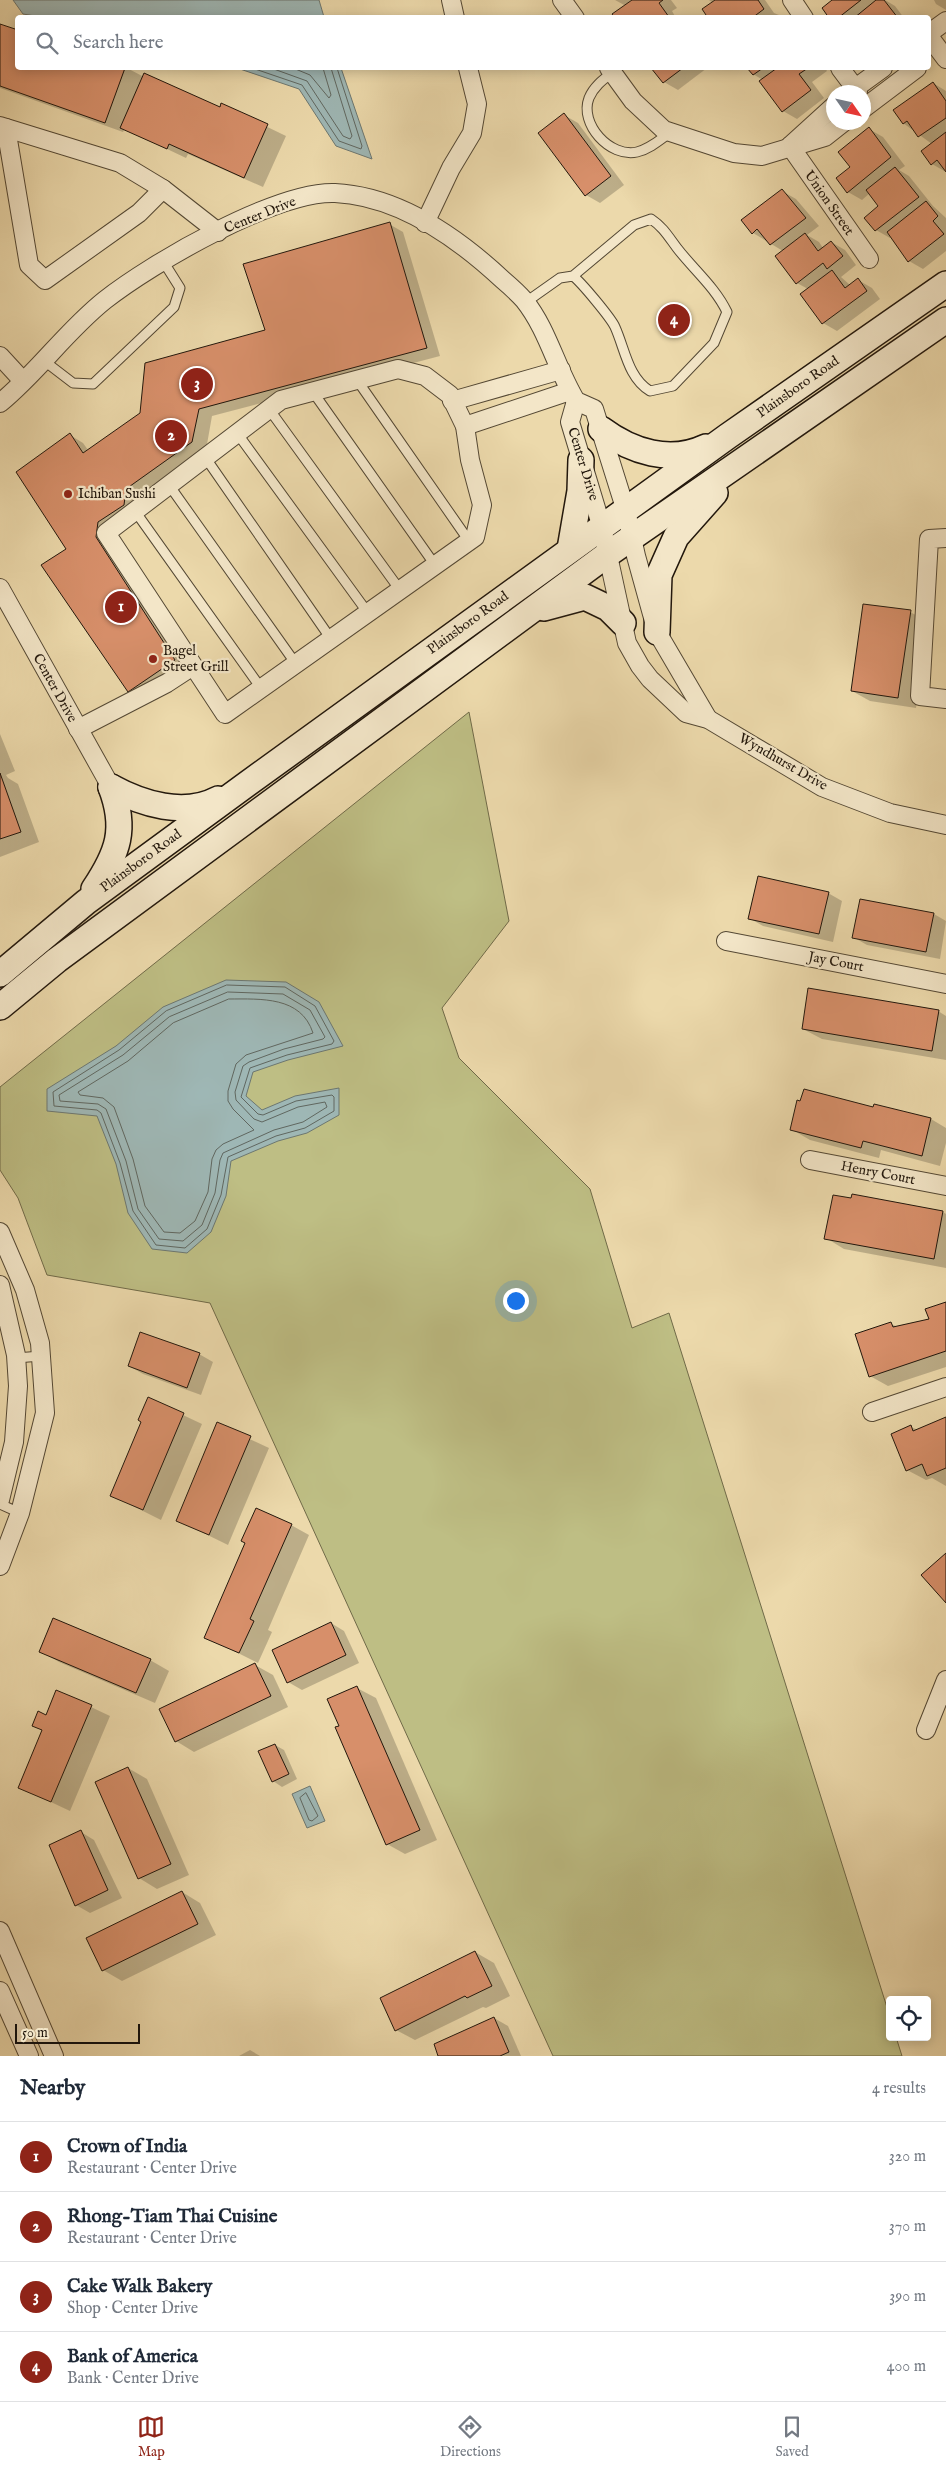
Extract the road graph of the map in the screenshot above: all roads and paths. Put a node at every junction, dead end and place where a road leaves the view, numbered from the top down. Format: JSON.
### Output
{"nodes":[{"id":1,"x":451,"y":0,"type":"edge"},
{"id":2,"x":562,"y":0,"type":"edge"},
{"id":3,"x":792,"y":0,"type":"edge"},
{"id":4,"x":454,"y":15,"type":"edge"},
{"id":5,"x":572,"y":15,"type":"edge"},
{"id":6,"x":802,"y":15,"type":"edge"},
{"id":7,"x":946,"y":21,"type":"edge"},
{"id":8,"x":931,"y":32,"type":"edge"},
{"id":9,"x":931,"y":39,"type":"edge"},
{"id":10,"x":940,"y":53,"type":"edge"},
{"id":11,"x":468,"y":70,"type":"edge"},
{"id":12,"x":611,"y":70,"type":"edge"},
{"id":13,"x":841,"y":70,"type":"edge"},
{"id":14,"x":881,"y":70,"type":"edge"},
{"id":15,"x":913,"y":70,"type":"edge"},
{"id":16,"x":851,"y":85,"type":"edge"},
{"id":17,"x":869,"y":85,"type":"edge"},
{"id":18,"x":871,"y":92,"type":"edge"},
{"id":19,"x":826,"y":113,"type":"edge"},
{"id":20,"x":3,"y":127,"type":"edge"},
{"id":21,"x":834,"y":130,"type":"edge"},
{"id":22,"x":671,"y":132,"type":"junction"},
{"id":23,"x":790,"y":146,"type":"junction"},
{"id":24,"x":163,"y":189,"type":"junction"},
{"id":25,"x":426,"y":222,"type":"junction"},
{"id":26,"x":218,"y":232,"type":"junction"},
{"id":27,"x":869,"y":259,"type":"dead end"},
{"id":28,"x":163,"y":260,"type":"junction"},
{"id":29,"x":573,"y":276,"type":"junction"},
{"id":30,"x":946,"y":284,"type":"edge"},
{"id":31,"x":526,"y":302,"type":"junction"},
{"id":32,"x":946,"y":320,"type":"edge"},
{"id":33,"x":0,"y":356,"type":"edge"},
{"id":34,"x":43,"y":360,"type":"junction"},
{"id":35,"x":561,"y":370,"type":"junction"},
{"id":36,"x":356,"y":380,"type":"junction"},
{"id":37,"x":23,"y":381,"type":"junction"},
{"id":38,"x":313,"y":392,"type":"junction"},
{"id":39,"x":573,"y":396,"type":"junction"},
{"id":40,"x":452,"y":401,"type":"junction"},
{"id":41,"x":0,"y":403,"type":"edge"},
{"id":42,"x":269,"y":409,"type":"junction"},
{"id":43,"x":465,"y":426,"type":"junction"},
{"id":44,"x":601,"y":430,"type":"junction"},
{"id":45,"x":238,"y":433,"type":"junction"},
{"id":46,"x":728,"y":436,"type":"junction"},
{"id":47,"x":760,"y":451,"type":"junction"},
{"id":48,"x":206,"y":457,"type":"junction"},
{"id":49,"x":581,"y":460,"type":"junction"},
{"id":50,"x":169,"y":485,"type":"junction"},
{"id":51,"x":135,"y":511,"type":"junction"},
{"id":52,"x":626,"y":511,"type":"junction"},
{"id":53,"x":602,"y":528,"type":"junction"},
{"id":54,"x":946,"y":538,"type":"edge"},
{"id":55,"x":632,"y":539,"type":"junction"},
{"id":56,"x":469,"y":542,"type":"junction"},
{"id":57,"x":570,"y":549,"type":"junction"},
{"id":58,"x":608,"y":554,"type":"junction"},
{"id":59,"x":436,"y":565,"type":"junction"},
{"id":60,"x":0,"y":588,"type":"edge"},
{"id":61,"x":400,"y":590,"type":"junction"},
{"id":62,"x":368,"y":612,"type":"junction"},
{"id":63,"x":528,"y":613,"type":"junction"},
{"id":64,"x":623,"y":623,"type":"junction"},
{"id":65,"x":657,"y":632,"type":"junction"},
{"id":66,"x":330,"y":639,"type":"junction"},
{"id":67,"x":296,"y":664,"type":"junction"},
{"id":68,"x":193,"y":666,"type":"junction"},
{"id":69,"x":261,"y":688,"type":"junction"},
{"id":70,"x":946,"y":699,"type":"edge"},
{"id":71,"x":708,"y":719,"type":"junction"},
{"id":72,"x":78,"y":729,"type":"junction"},
{"id":73,"x":246,"y":784,"type":"junction"},
{"id":74,"x":111,"y":787,"type":"junction"},
{"id":75,"x":946,"y":825,"type":"edge"},
{"id":76,"x":86,"y":902,"type":"junction"},
{"id":77,"x":726,"y":941,"type":"dead end"},
{"id":78,"x":0,"y":974,"type":"edge"},
{"id":79,"x":946,"y":984,"type":"edge"},
{"id":80,"x":0,"y":1007,"type":"edge"},
{"id":81,"x":810,"y":1160,"type":"dead end"},
{"id":82,"x":946,"y":1186,"type":"edge"},
{"id":83,"x":0,"y":1232,"type":"edge"},
{"id":84,"x":0,"y":1285,"type":"edge"},
{"id":85,"x":41,"y":1356,"type":"junction"},
{"id":86,"x":16,"y":1358,"type":"junction"},
{"id":87,"x":946,"y":1387,"type":"edge"},
{"id":88,"x":872,"y":1412,"type":"dead end"},
{"id":89,"x":0,"y":1500,"type":"edge"},
{"id":90,"x":0,"y":1504,"type":"edge"},
{"id":91,"x":20,"y":1513,"type":"junction"},
{"id":92,"x":1,"y":1563,"type":"edge"},
{"id":93,"x":946,"y":1680,"type":"edge"},
{"id":94,"x":926,"y":1730,"type":"dead end"},
{"id":95,"x":0,"y":1931,"type":"edge"},
{"id":96,"x":0,"y":1991,"type":"edge"},
{"id":97,"x":33,"y":2041,"type":"edge"},
{"id":98,"x":54,"y":2056,"type":"edge"}],
"edges":[{"from":1,"to":4,"type":"street"},
{"from":2,"to":5,"type":"street"},
{"from":3,"to":6,"type":"street"},
{"from":7,"to":8,"type":"street"},
{"from":9,"to":10,"type":"street"},
{"from":11,"to":25,"type":"street"},
{"from":12,"to":22,"type":"street"},
{"from":12,"to":22,"type":"lane"},
{"from":13,"to":16,"type":"street"},
{"from":14,"to":17,"type":"street"},
{"from":15,"to":18,"type":"street"},
{"from":19,"to":23,"type":"street"},
{"from":20,"to":24,"type":"street"},
{"from":20,"to":24,"type":"street"},
{"from":21,"to":23,"type":"street"},
{"from":22,"to":23,"type":"street"},
{"from":23,"to":27,"type":"street","name":"Union Street"},
{"from":24,"to":26,"type":"street"},
{"from":25,"to":26,"type":"street","name":"Center Drive"},
{"from":25,"to":31,"type":"street","name":"Center Drive"},
{"from":26,"to":28,"type":"street","name":"Center Drive"},
{"from":28,"to":34,"type":"street","name":"Center Drive"},
{"from":28,"to":34,"type":"lane"},
{"from":29,"to":29,"type":"lane"},
{"from":29,"to":31,"type":"lane"},
{"from":30,"to":46,"type":"street","name":"Plainsboro Road"},
{"from":31,"to":35,"type":"street","name":"Center Drive"},
{"from":32,"to":47,"type":"street","name":"Plainsboro Road"},
{"from":33,"to":37,"type":"street"},
{"from":34,"to":37,"type":"street","name":"Center Drive"},
{"from":35,"to":39,"type":"street","name":"Center Drive"},
{"from":35,"to":40,"type":"street"},
{"from":36,"to":38,"type":"street"},
{"from":36,"to":40,"type":"street"},
{"from":36,"to":56,"type":"lane"},
{"from":37,"to":41,"type":"street","name":"Center Drive"},
{"from":38,"to":42,"type":"street"},
{"from":38,"to":59,"type":"lane"},
{"from":39,"to":43,"type":"street"},
{"from":39,"to":44,"type":"street","name":"Center Drive"},
{"from":39,"to":49,"type":"street","name":"Center Drive"},
{"from":40,"to":43,"type":"street"},
{"from":42,"to":45,"type":"street"},
{"from":42,"to":61,"type":"lane"},
{"from":43,"to":56,"type":"street"},
{"from":44,"to":46,"type":"street"},
{"from":44,"to":52,"type":"street","name":"Center Drive"},
{"from":45,"to":48,"type":"street"},
{"from":45,"to":62,"type":"lane"},
{"from":46,"to":52,"type":"street","name":"Plainsboro Road"},
{"from":47,"to":55,"type":"street","name":"Plainsboro Road"},
{"from":47,"to":65,"type":"street"},
{"from":48,"to":50,"type":"street"},
{"from":48,"to":66,"type":"lane"},
{"from":49,"to":53,"type":"street","name":"Center Drive"},
{"from":49,"to":57,"type":"street"},
{"from":50,"to":51,"type":"street"},
{"from":50,"to":67,"type":"lane"},
{"from":51,"to":68,"type":"street"},
{"from":51,"to":69,"type":"lane"},
{"from":52,"to":53,"type":"street","name":"Plainsboro Road"},
{"from":52,"to":55,"type":"street","name":"Wyndhurst Drive"},
{"from":53,"to":57,"type":"street","name":"Plainsboro Road"},
{"from":53,"to":58,"type":"street","name":"Wyndhurst Drive"},
{"from":54,"to":70,"type":"street"},
{"from":55,"to":58,"type":"street","name":"Plainsboro Road"},
{"from":55,"to":65,"type":"street","name":"Wyndhurst Drive"},
{"from":56,"to":59,"type":"street"},
{"from":57,"to":73,"type":"street","name":"Plainsboro Road"},
{"from":58,"to":63,"type":"street","name":"Plainsboro Road"},
{"from":58,"to":64,"type":"street","name":"Wyndhurst Drive"},
{"from":59,"to":61,"type":"street"},
{"from":60,"to":72,"type":"street","name":"Center Drive"},
{"from":61,"to":62,"type":"street"},
{"from":62,"to":66,"type":"street"},
{"from":63,"to":64,"type":"street"},
{"from":63,"to":80,"type":"street","name":"Plainsboro Road"},
{"from":64,"to":71,"type":"street","name":"Wyndhurst Drive"},
{"from":65,"to":71,"type":"street","name":"Wyndhurst Drive"},
{"from":66,"to":67,"type":"street"},
{"from":67,"to":69,"type":"street"},
{"from":68,"to":69,"type":"street"},
{"from":68,"to":72,"type":"street"},
{"from":71,"to":75,"type":"street","name":"Wyndhurst Drive"},
{"from":72,"to":74,"type":"street","name":"Center Drive"},
{"from":73,"to":74,"type":"street"},
{"from":73,"to":76,"type":"street","name":"Plainsboro Road"},
{"from":74,"to":76,"type":"street"},
{"from":76,"to":78,"type":"street","name":"Plainsboro Road"},
{"from":77,"to":79,"type":"street","name":"Jay Court"},
{"from":81,"to":82,"type":"street","name":"Henry Court"},
{"from":83,"to":85,"type":"street"},
{"from":84,"to":86,"type":"street"},
{"from":85,"to":86,"type":"lane"},
{"from":85,"to":91,"type":"street"},
{"from":86,"to":89,"type":"street"},
{"from":87,"to":88,"type":"street"},
{"from":90,"to":91,"type":"lane"},
{"from":91,"to":92,"type":"street"},
{"from":93,"to":94,"type":"street"},
{"from":95,"to":97,"type":"street"},
{"from":96,"to":97,"type":"street"},
{"from":97,"to":98,"type":"street"}]}
